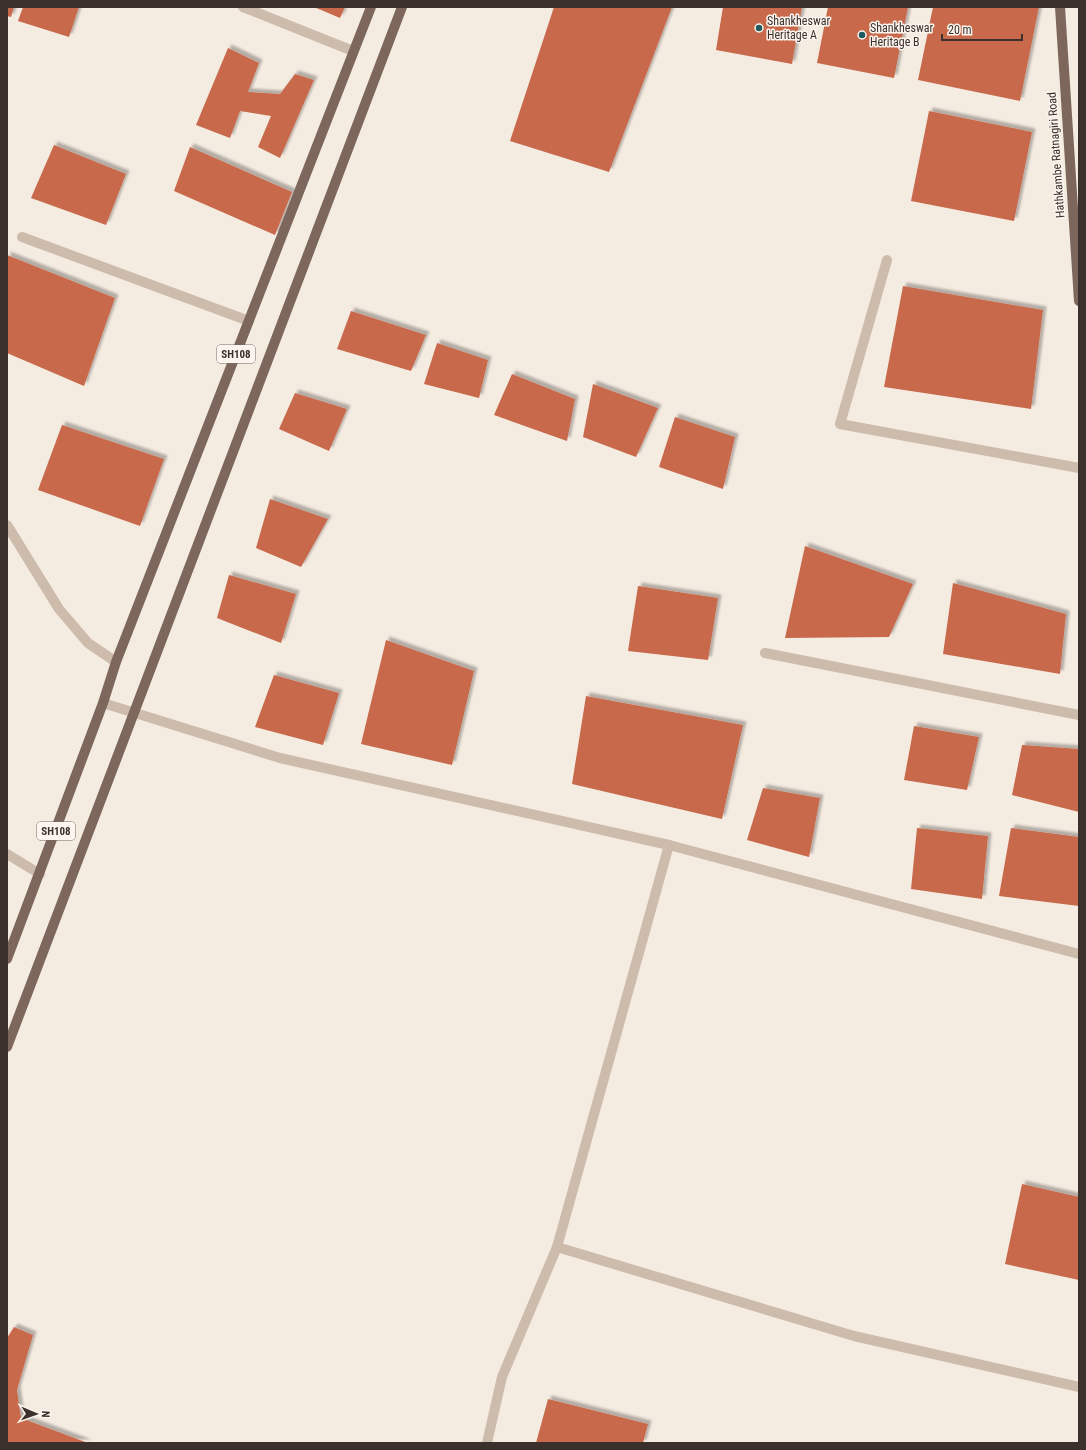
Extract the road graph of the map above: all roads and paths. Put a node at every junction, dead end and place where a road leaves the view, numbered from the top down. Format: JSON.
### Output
{"nodes":[{"id":1,"x":243,"y":7,"type":"edge"},
{"id":2,"x":371,"y":7,"type":"edge"},
{"id":3,"x":402,"y":7,"type":"edge"},
{"id":4,"x":1060,"y":7,"type":"edge"},
{"id":5,"x":354,"y":51,"type":"junction"},
{"id":6,"x":22,"y":237,"type":"dead end"},
{"id":7,"x":887,"y":260,"type":"dead end"},
{"id":8,"x":1079,"y":301,"type":"edge"},
{"id":9,"x":249,"y":321,"type":"junction"},
{"id":10,"x":1079,"y":468,"type":"edge"},
{"id":11,"x":7,"y":525,"type":"edge"},
{"id":12,"x":765,"y":653,"type":"dead end"},
{"id":13,"x":116,"y":662,"type":"junction"},
{"id":14,"x":103,"y":703,"type":"junction"},
{"id":15,"x":132,"y":713,"type":"junction"},
{"id":16,"x":1079,"y":715,"type":"edge"},
{"id":17,"x":669,"y":845,"type":"junction"},
{"id":18,"x":7,"y":854,"type":"edge"},
{"id":19,"x":40,"y":874,"type":"junction"},
{"id":20,"x":1079,"y":954,"type":"edge"},
{"id":21,"x":7,"y":959,"type":"edge"},
{"id":22,"x":7,"y":1046,"type":"edge"},
{"id":23,"x":557,"y":1247,"type":"junction"},
{"id":24,"x":1079,"y":1387,"type":"edge"},
{"id":25,"x":487,"y":1443,"type":"edge"}],
"edges":[{"from":1,"to":5,"type":"street"},
{"from":2,"to":5,"type":"main road","number":"SH108"},
{"from":3,"to":15,"type":"main road"},
{"from":4,"to":8,"type":"main road","name":"Hathkambe Ratnagiri Road"},
{"from":5,"to":9,"type":"main road","number":"SH108"},
{"from":6,"to":9,"type":"street"},
{"from":7,"to":10,"type":"street"},
{"from":9,"to":13,"type":"main road","number":"SH108"},
{"from":11,"to":13,"type":"street"},
{"from":12,"to":16,"type":"street"},
{"from":13,"to":14,"type":"main road","number":"SH108"},
{"from":14,"to":15,"type":"street"},
{"from":14,"to":19,"type":"main road","number":"SH108"},
{"from":15,"to":17,"type":"street"},
{"from":15,"to":22,"type":"main road"},
{"from":17,"to":20,"type":"street"},
{"from":17,"to":23,"type":"street"},
{"from":18,"to":19,"type":"street"},
{"from":19,"to":21,"type":"main road","number":"SH108"},
{"from":23,"to":24,"type":"street"},
{"from":23,"to":25,"type":"street"}]}
